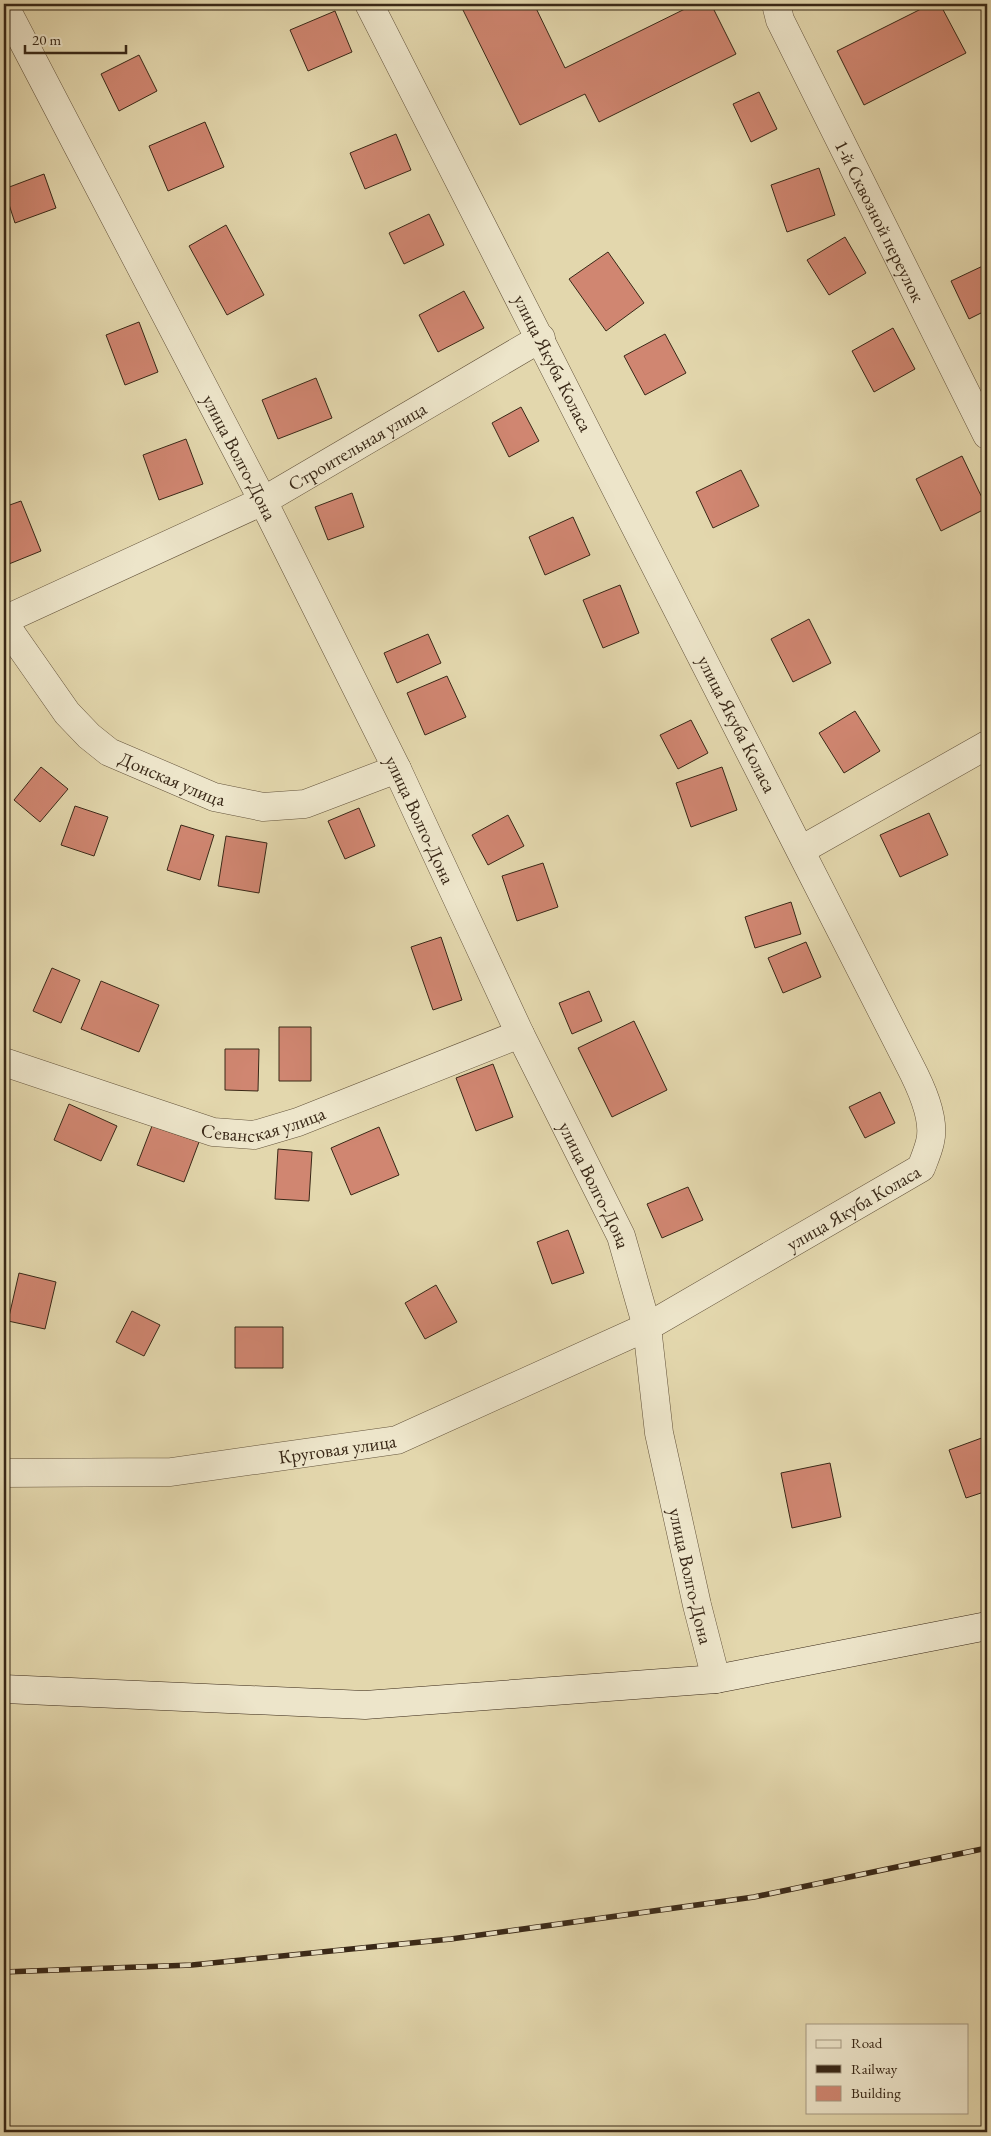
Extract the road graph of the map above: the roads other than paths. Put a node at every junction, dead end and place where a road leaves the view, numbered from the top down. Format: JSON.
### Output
{"nodes":[{"id":1,"x":369,"y":4,"type":"edge"},
{"id":2,"x":4,"y":5,"type":"edge"},
{"id":3,"x":776,"y":5,"type":"edge"},
{"id":4,"x":541,"y":338,"type":"junction"},
{"id":5,"x":987,"y":434,"type":"edge"},
{"id":6,"x":263,"y":500,"type":"junction"},
{"id":7,"x":4,"y":621,"type":"edge"},
{"id":8,"x":987,"y":746,"type":"edge"},
{"id":9,"x":397,"y":770,"type":"junction"},
{"id":10,"x":801,"y":850,"type":"junction"},
{"id":11,"x":520,"y":1034,"type":"junction"},
{"id":12,"x":4,"y":1062,"type":"edge"},
{"id":13,"x":647,"y":1327,"type":"junction"},
{"id":14,"x":4,"y":1473,"type":"edge"},
{"id":15,"x":987,"y":1626,"type":"edge"},
{"id":16,"x":716,"y":1679,"type":"junction"},
{"id":17,"x":4,"y":1689,"type":"edge"}],
"edges":[{"from":1,"to":4,"type":"street","name":"улица Якуба Коласа"},
{"from":2,"to":6,"type":"street","name":"улица Волго-Дона"},
{"from":3,"to":5,"type":"street","name":"1-й Сквозной переулок"},
{"from":4,"to":6,"type":"street","name":"Строительная улица"},
{"from":4,"to":10,"type":"street","name":"улица Якуба Коласа"},
{"from":6,"to":7,"type":"street","name":"Строительная улица"},
{"from":6,"to":9,"type":"street","name":"улица Волго-Дона"},
{"from":7,"to":9,"type":"street","name":"Донская улица"},
{"from":8,"to":10,"type":"street"},
{"from":9,"to":11,"type":"street","name":"улица Волго-Дона"},
{"from":10,"to":13,"type":"street","name":"улица Якуба Коласа"},
{"from":11,"to":12,"type":"street","name":"Севанская улица"},
{"from":11,"to":13,"type":"street","name":"улица Волго-Дона"},
{"from":13,"to":14,"type":"street","name":"Круговая улица"},
{"from":13,"to":16,"type":"street","name":"улица Волго-Дона"},
{"from":15,"to":16,"type":"street"},
{"from":16,"to":17,"type":"street"}]}
